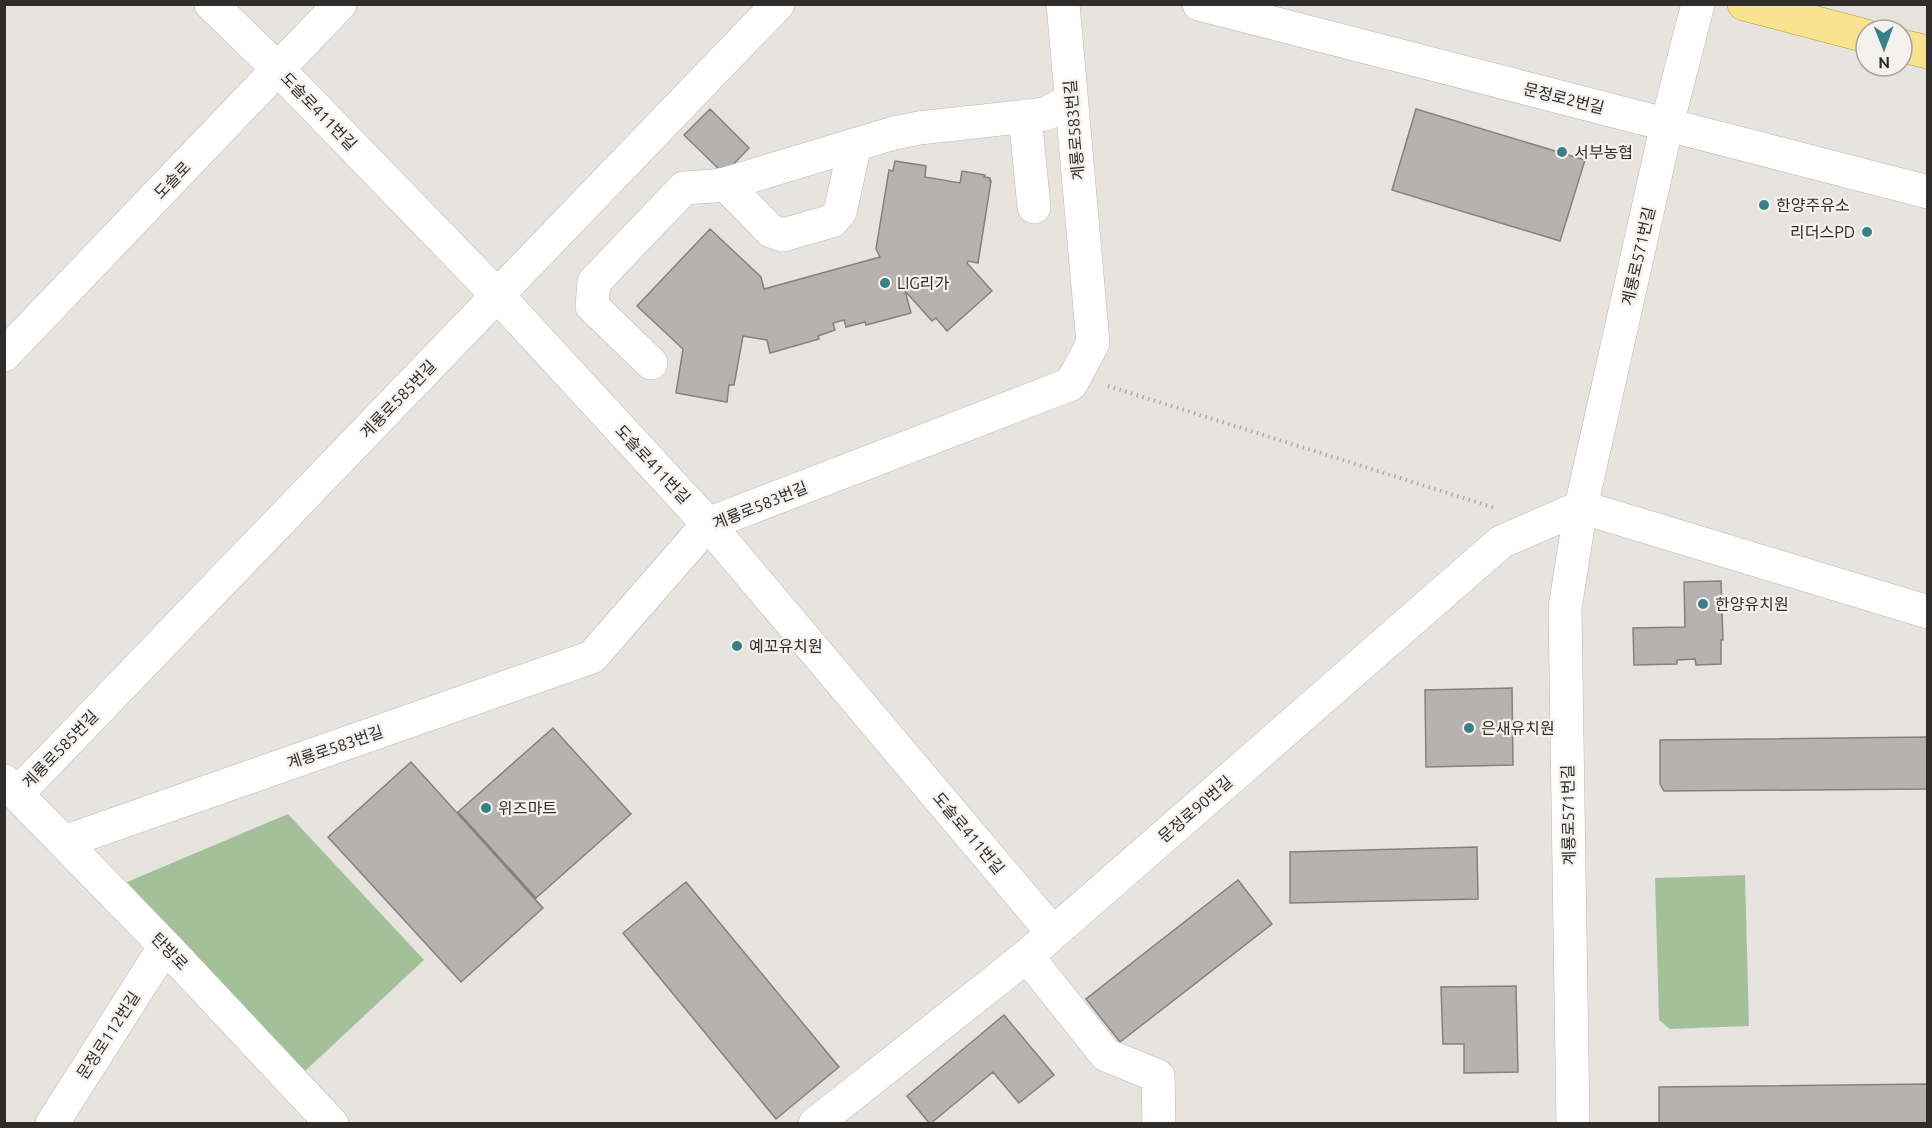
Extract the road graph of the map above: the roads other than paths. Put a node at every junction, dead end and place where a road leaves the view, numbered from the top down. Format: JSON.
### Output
{"nodes":[{"id":1,"x":211,"y":4,"type":"edge"},
{"id":2,"x":340,"y":4,"type":"edge"},
{"id":3,"x":778,"y":4,"type":"edge"},
{"id":4,"x":1063,"y":4,"type":"edge"},
{"id":5,"x":1199,"y":4,"type":"edge"},
{"id":6,"x":1698,"y":4,"type":"edge"},
{"id":7,"x":1744,"y":4,"type":"edge"},
{"id":8,"x":1854,"y":33,"type":"edge"},
{"id":9,"x":278,"y":69,"type":"junction"},
{"id":10,"x":1071,"y":100,"type":"junction"},
{"id":11,"x":1025,"y":116,"type":"junction"},
{"id":12,"x":1667,"y":124,"type":"junction"},
{"id":13,"x":855,"y":146,"type":"junction"},
{"id":14,"x":725,"y":184,"type":"junction"},
{"id":15,"x":1928,"y":192,"type":"edge"},
{"id":16,"x":1034,"y":207,"type":"dead end"},
{"id":17,"x":498,"y":296,"type":"junction"},
{"id":18,"x":4,"y":355,"type":"edge"},
{"id":19,"x":651,"y":363,"type":"dead end"},
{"id":20,"x":1581,"y":507,"type":"junction"},
{"id":21,"x":708,"y":524,"type":"junction"},
{"id":22,"x":1928,"y":612,"type":"edge"},
{"id":23,"x":11,"y":787,"type":"edge"},
{"id":24,"x":64,"y":842,"type":"junction"},
{"id":25,"x":1053,"y":933,"type":"junction"},
{"id":26,"x":165,"y":946,"type":"junction"},
{"id":27,"x":1027,"y":956,"type":"junction"},
{"id":28,"x":52,"y":1124,"type":"edge"},
{"id":29,"x":332,"y":1124,"type":"edge"},
{"id":30,"x":815,"y":1124,"type":"edge"},
{"id":31,"x":1159,"y":1124,"type":"edge"},
{"id":32,"x":1573,"y":1124,"type":"edge"}],
"edges":[{"from":1,"to":9,"type":"street","name":"도솔로411번길"},
{"from":2,"to":9,"type":"street","name":"도솔로"},
{"from":3,"to":17,"type":"street","name":"계룡로585번길"},
{"from":4,"to":10,"type":"street","name":"계룡로583번길"},
{"from":5,"to":12,"type":"street","name":"문정로2번길"},
{"from":6,"to":12,"type":"street","name":"계룡로571번길"},
{"from":7,"to":8,"type":"main road"},
{"from":9,"to":17,"type":"street","name":"도솔로411번길"},
{"from":9,"to":18,"type":"street","name":"도솔로"},
{"from":10,"to":11,"type":"street"},
{"from":10,"to":21,"type":"street","name":"계룡로583번길"},
{"from":11,"to":13,"type":"street"},
{"from":11,"to":16,"type":"street"},
{"from":12,"to":15,"type":"street","name":"문정로2번길"},
{"from":12,"to":20,"type":"street","name":"계룡로571번길"},
{"from":13,"to":14,"type":"street"},
{"from":13,"to":14,"type":"street"},
{"from":14,"to":19,"type":"street"},
{"from":17,"to":21,"type":"street","name":"도솔로411번길"},
{"from":17,"to":23,"type":"street","name":"계룡로585번길"},
{"from":20,"to":22,"type":"street"},
{"from":20,"to":25,"type":"street","name":"문정로90번길"},
{"from":20,"to":32,"type":"street","name":"계룡로571번길"},
{"from":21,"to":24,"type":"street","name":"계룡로583번길"},
{"from":21,"to":25,"type":"street","name":"도솔로411번길"},
{"from":23,"to":24,"type":"street","name":"탄방로"},
{"from":24,"to":26,"type":"street","name":"탄방로"},
{"from":25,"to":27,"type":"street","name":"문정로90번길"},
{"from":26,"to":28,"type":"street","name":"문정로112번길"},
{"from":26,"to":29,"type":"street","name":"탄방로"},
{"from":27,"to":30,"type":"street","name":"문정로90번길"},
{"from":27,"to":31,"type":"street"}]}
